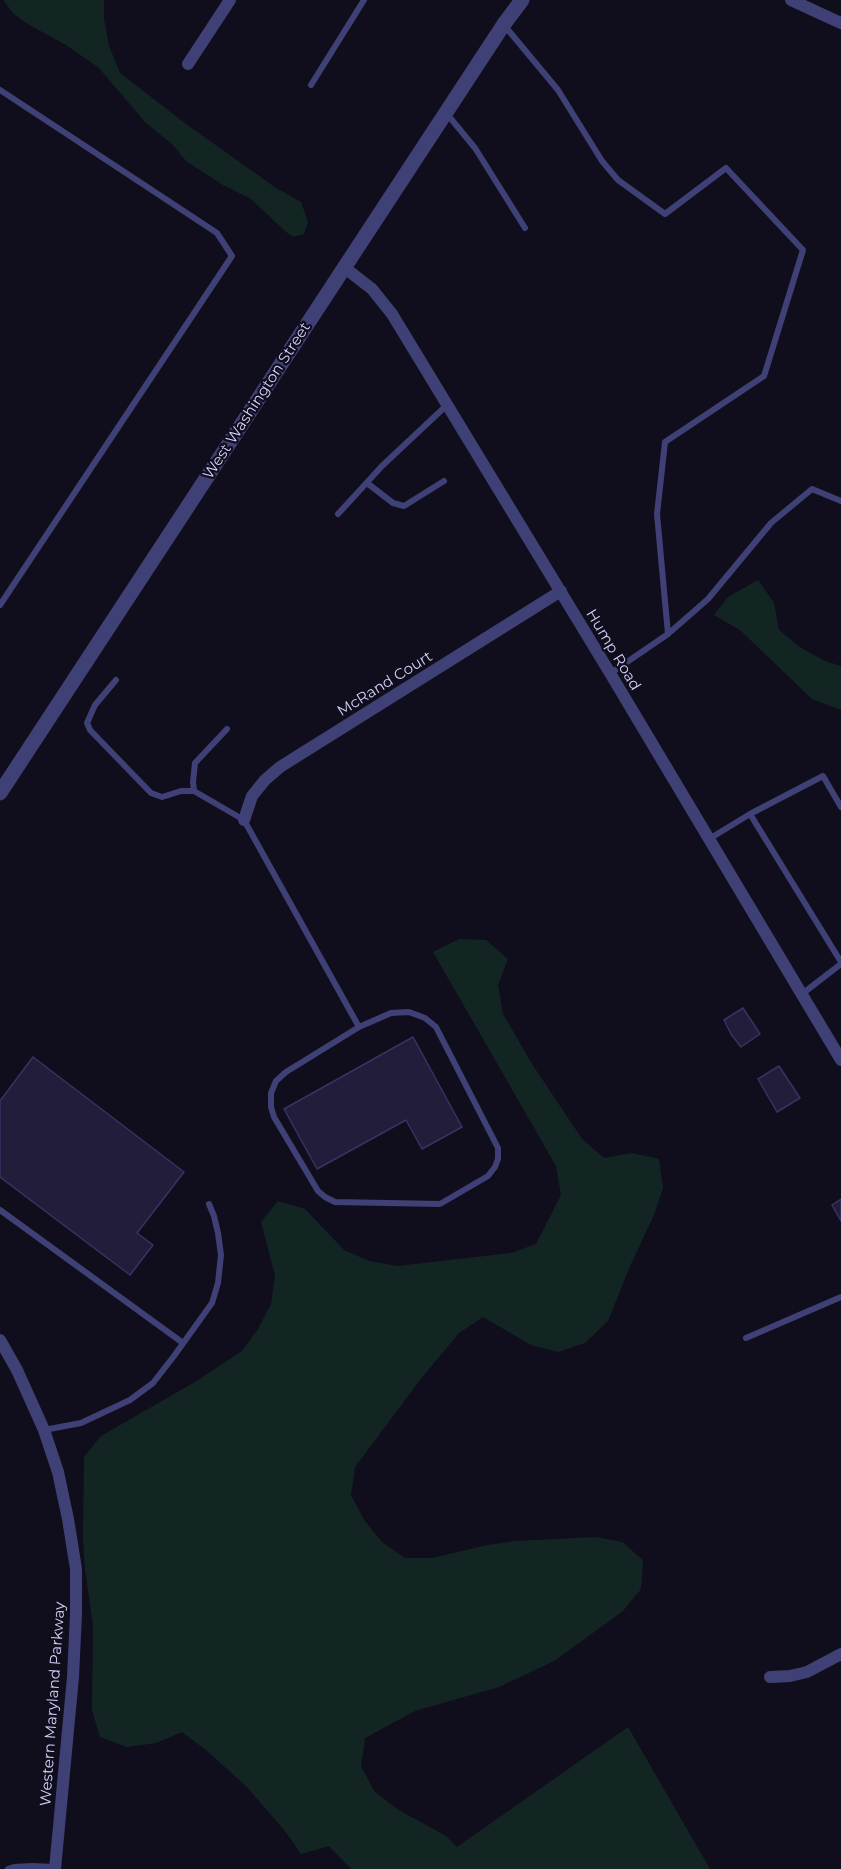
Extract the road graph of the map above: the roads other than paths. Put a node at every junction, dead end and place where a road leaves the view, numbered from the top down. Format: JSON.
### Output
{"nodes":[{"id":1,"x":230,"y":0,"type":"edge"},
{"id":2,"x":364,"y":0,"type":"edge"},
{"id":3,"x":791,"y":0,"type":"edge"},
{"id":4,"x":518,"y":3,"type":"edge"},
{"id":5,"x":841,"y":23,"type":"edge"},
{"id":6,"x":504,"y":24,"type":"junction"},
{"id":7,"x":188,"y":64,"type":"dead end"},
{"id":8,"x":311,"y":85,"type":"dead end"},
{"id":9,"x":1,"y":91,"type":"edge"},
{"id":10,"x":447,"y":114,"type":"junction"},
{"id":11,"x":525,"y":228,"type":"dead end"},
{"id":12,"x":345,"y":268,"type":"junction"},
{"id":13,"x":447,"y":405,"type":"junction"},
{"id":14,"x":444,"y":481,"type":"dead end"},
{"id":15,"x":367,"y":483,"type":"junction"},
{"id":16,"x":841,"y":501,"type":"edge"},
{"id":17,"x":338,"y":514,"type":"dead end"},
{"id":18,"x":561,"y":591,"type":"junction"},
{"id":19,"x":0,"y":605,"type":"edge"},
{"id":20,"x":668,"y":634,"type":"junction"},
{"id":21,"x":610,"y":673,"type":"junction"},
{"id":22,"x":116,"y":680,"type":"dead end"},
{"id":23,"x":226,"y":729,"type":"dead end"},
{"id":24,"x":194,"y":791,"type":"junction"},
{"id":25,"x":0,"y":794,"type":"edge"},
{"id":26,"x":841,"y":807,"type":"edge"},
{"id":27,"x":750,"y":814,"type":"junction"},
{"id":28,"x":244,"y":820,"type":"junction"},
{"id":29,"x":709,"y":839,"type":"junction"},
{"id":30,"x":841,"y":963,"type":"edge"},
{"id":31,"x":802,"y":994,"type":"junction"},
{"id":32,"x":359,"y":1027,"type":"junction"},
{"id":33,"x":841,"y":1060,"type":"edge"},
{"id":34,"x":209,"y":1204,"type":"dead end"},
{"id":35,"x":0,"y":1210,"type":"edge"},
{"id":36,"x":841,"y":1297,"type":"edge"},
{"id":37,"x":746,"y":1338,"type":"dead end"},
{"id":38,"x":0,"y":1340,"type":"edge"},
{"id":39,"x":183,"y":1343,"type":"junction"},
{"id":40,"x":44,"y":1430,"type":"junction"},
{"id":41,"x":841,"y":1654,"type":"edge"},
{"id":42,"x":770,"y":1677,"type":"dead end"},
{"id":43,"x":55,"y":1868,"type":"edge"},
{"id":44,"x":8,"y":1869,"type":"edge"}],
"edges":[{"from":1,"to":7,"type":"street"},
{"from":2,"to":8,"type":"lane"},
{"from":3,"to":5,"type":"street"},
{"from":4,"to":6,"type":"street","name":"West Washington Street"},
{"from":6,"to":10,"type":"street","name":"West Washington Street"},
{"from":6,"to":20,"type":"lane"},
{"from":9,"to":19,"type":"lane"},
{"from":10,"to":11,"type":"lane"},
{"from":10,"to":12,"type":"street","name":"West Washington Street"},
{"from":12,"to":13,"type":"street","name":"Hump Road"},
{"from":12,"to":25,"type":"street","name":"West Washington Street"},
{"from":13,"to":15,"type":"lane"},
{"from":13,"to":18,"type":"street","name":"Hump Road"},
{"from":14,"to":15,"type":"lane"},
{"from":15,"to":17,"type":"lane"},
{"from":16,"to":20,"type":"lane"},
{"from":18,"to":21,"type":"street","name":"Hump Road"},
{"from":18,"to":28,"type":"street","name":"McRand Court"},
{"from":20,"to":21,"type":"lane"},
{"from":21,"to":29,"type":"street","name":"Hump Road"},
{"from":22,"to":24,"type":"lane"},
{"from":23,"to":24,"type":"lane"},
{"from":24,"to":28,"type":"lane"},
{"from":26,"to":27,"type":"lane"},
{"from":27,"to":29,"type":"lane"},
{"from":27,"to":30,"type":"lane"},
{"from":28,"to":32,"type":"lane"},
{"from":29,"to":31,"type":"street","name":"Hump Road"},
{"from":30,"to":31,"type":"lane"},
{"from":31,"to":33,"type":"street","name":"Hump Road"},
{"from":32,"to":32,"type":"lane"},
{"from":34,"to":39,"type":"lane"},
{"from":35,"to":39,"type":"lane"},
{"from":36,"to":37,"type":"lane"},
{"from":38,"to":40,"type":"street","name":"Western Maryland Parkway"},
{"from":39,"to":40,"type":"lane"},
{"from":40,"to":43,"type":"street","name":"Western Maryland Parkway"},
{"from":41,"to":42,"type":"street"},
{"from":43,"to":44,"type":"lane"}]}
